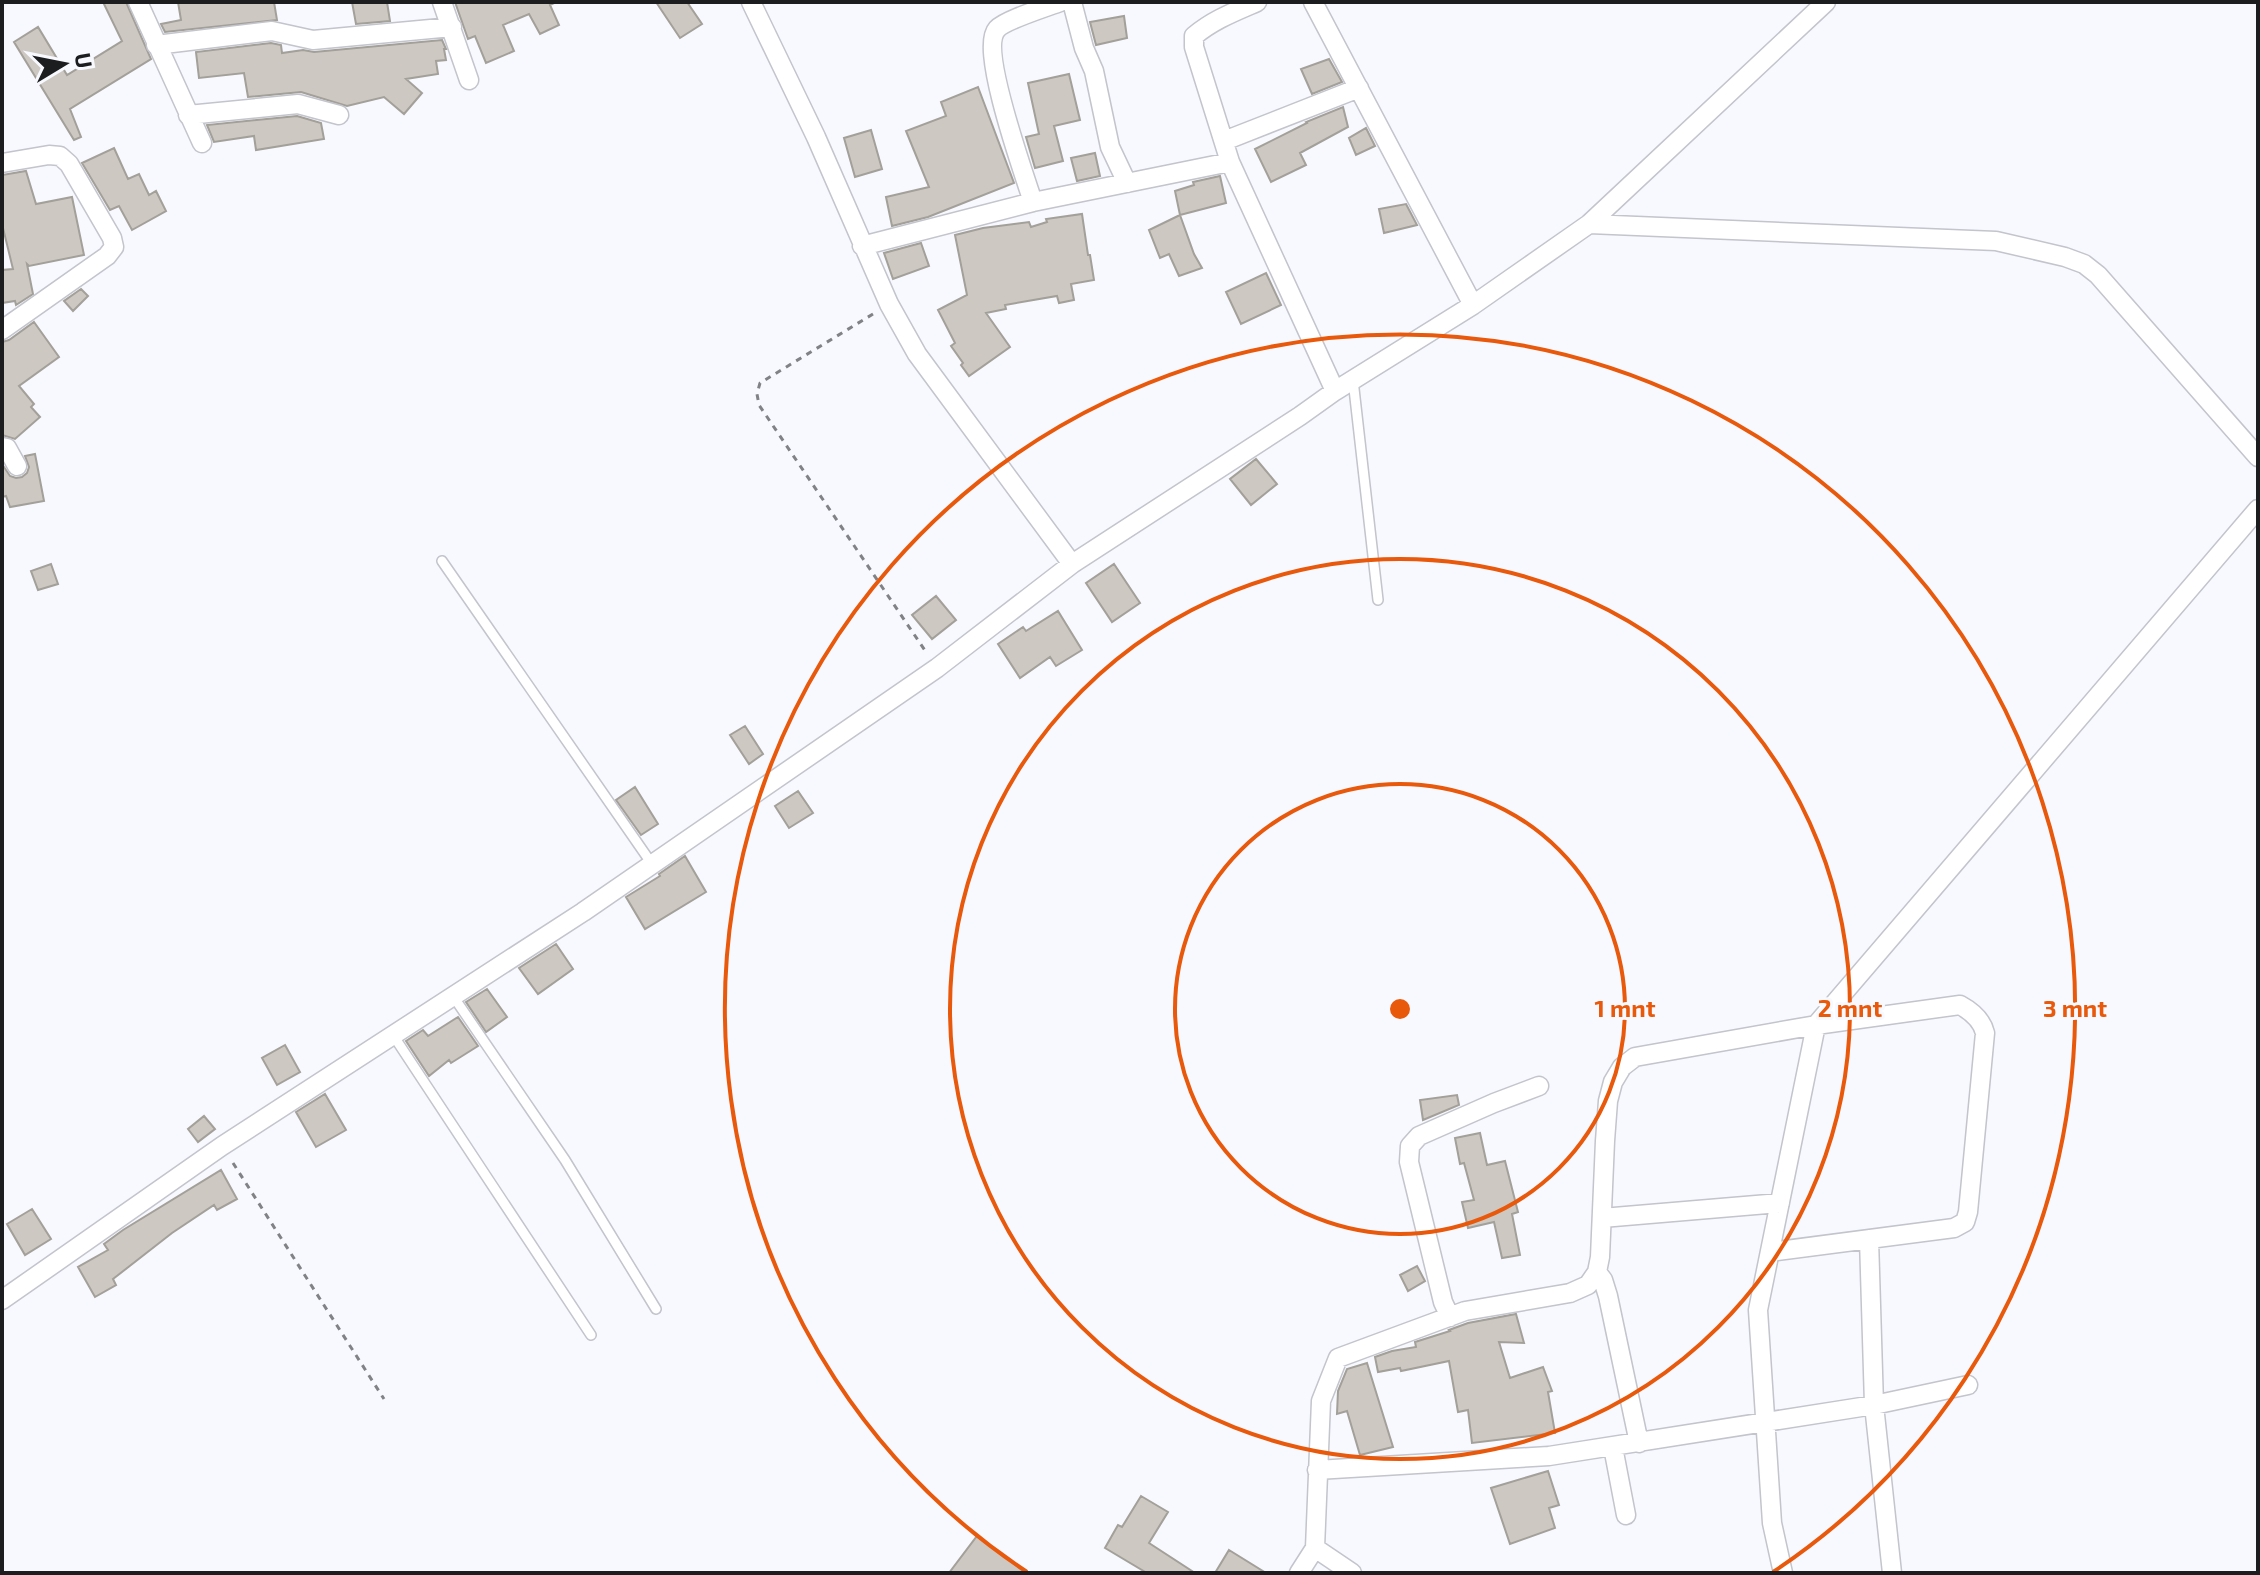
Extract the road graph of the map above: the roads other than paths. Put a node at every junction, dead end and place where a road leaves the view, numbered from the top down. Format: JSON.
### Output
{"nodes":[{"id":1,"x":138,"y":2,"type":"edge"},
{"id":2,"x":442,"y":2,"type":"edge"},
{"id":3,"x":751,"y":2,"type":"edge"},
{"id":4,"x":1060,"y":2,"type":"edge"},
{"id":5,"x":1072,"y":2,"type":"edge"},
{"id":6,"x":1257,"y":2,"type":"edge"},
{"id":7,"x":1313,"y":2,"type":"edge"},
{"id":8,"x":1826,"y":2,"type":"edge"},
{"id":9,"x":452,"y":27,"type":"junction"},
{"id":10,"x":156,"y":45,"type":"junction"},
{"id":11,"x":469,"y":80,"type":"dead end"},
{"id":12,"x":1359,"y":88,"type":"junction"},
{"id":13,"x":188,"y":115,"type":"junction"},
{"id":14,"x":339,"y":115,"type":"dead end"},
{"id":15,"x":1224,"y":141,"type":"junction"},
{"id":16,"x":202,"y":143,"type":"dead end"},
{"id":17,"x":1230,"y":162,"type":"junction"},
{"id":18,"x":2,"y":163,"type":"edge"},
{"id":19,"x":1127,"y":183,"type":"junction"},
{"id":20,"x":1033,"y":202,"type":"junction"},
{"id":21,"x":1589,"y":224,"type":"junction"},
{"id":22,"x":862,"y":246,"type":"junction"},
{"id":23,"x":1473,"y":305,"type":"junction"},
{"id":24,"x":2,"y":330,"type":"edge"},
{"id":25,"x":1353,"y":380,"type":"junction"},
{"id":26,"x":1335,"y":391,"type":"junction"},
{"id":27,"x":2,"y":447,"type":"edge"},
{"id":28,"x":2258,"y":457,"type":"edge"},
{"id":29,"x":17,"y":466,"type":"dead end"},
{"id":30,"x":2258,"y":509,"type":"edge"},
{"id":31,"x":442,"y":561,"type":"dead end"},
{"id":32,"x":1072,"y":564,"type":"junction"},
{"id":33,"x":1378,"y":600,"type":"dead end"},
{"id":34,"x":652,"y":864,"type":"junction"},
{"id":35,"x":453,"y":996,"type":"junction"},
{"id":36,"x":1816,"y":1025,"type":"junction"},
{"id":37,"x":393,"y":1035,"type":"junction"},
{"id":38,"x":1539,"y":1086,"type":"dead end"},
{"id":39,"x":1780,"y":1203,"type":"junction"},
{"id":40,"x":1602,"y":1218,"type":"junction"},
{"id":41,"x":1869,"y":1239,"type":"junction"},
{"id":42,"x":1770,"y":1252,"type":"junction"},
{"id":43,"x":1597,"y":1272,"type":"junction"},
{"id":44,"x":2,"y":1300,"type":"edge"},
{"id":45,"x":656,"y":1309,"type":"dead end"},
{"id":46,"x":1450,"y":1317,"type":"junction"},
{"id":47,"x":591,"y":1335,"type":"dead end"},
{"id":48,"x":1968,"y":1385,"type":"dead end"},
{"id":49,"x":1874,"y":1405,"type":"junction"},
{"id":50,"x":1764,"y":1421,"type":"junction"},
{"id":51,"x":1639,"y":1443,"type":"junction"},
{"id":52,"x":1613,"y":1447,"type":"junction"},
{"id":53,"x":1317,"y":1470,"type":"junction"},
{"id":54,"x":1626,"y":1515,"type":"dead end"},
{"id":55,"x":1315,"y":1548,"type":"junction"},
{"id":56,"x":1299,"y":1573,"type":"edge"},
{"id":57,"x":1352,"y":1573,"type":"edge"},
{"id":58,"x":1783,"y":1573,"type":"edge"},
{"id":59,"x":1892,"y":1573,"type":"edge"}],
"edges":[{"from":1,"to":10,"type":"street"},
{"from":2,"to":9,"type":"street"},
{"from":3,"to":22,"type":"street"},
{"from":4,"to":20,"type":"street"},
{"from":5,"to":19,"type":"street"},
{"from":6,"to":15,"type":"street"},
{"from":7,"to":12,"type":"street"},
{"from":8,"to":21,"type":"street"},
{"from":9,"to":10,"type":"street"},
{"from":9,"to":11,"type":"street"},
{"from":10,"to":13,"type":"street"},
{"from":12,"to":15,"type":"street"},
{"from":12,"to":23,"type":"street"},
{"from":13,"to":14,"type":"street"},
{"from":13,"to":16,"type":"street"},
{"from":15,"to":17,"type":"street"},
{"from":17,"to":19,"type":"street"},
{"from":17,"to":26,"type":"street"},
{"from":18,"to":24,"type":"street"},
{"from":19,"to":20,"type":"street"},
{"from":20,"to":22,"type":"street"},
{"from":21,"to":23,"type":"street"},
{"from":21,"to":28,"type":"street"},
{"from":22,"to":32,"type":"street"},
{"from":23,"to":25,"type":"street"},
{"from":25,"to":26,"type":"street"},
{"from":25,"to":33,"type":"lane"},
{"from":26,"to":32,"type":"street"},
{"from":27,"to":29,"type":"street"},
{"from":30,"to":36,"type":"street"},
{"from":31,"to":34,"type":"lane"},
{"from":32,"to":34,"type":"street"},
{"from":34,"to":35,"type":"street"},
{"from":35,"to":37,"type":"street"},
{"from":35,"to":45,"type":"lane"},
{"from":36,"to":39,"type":"street"},
{"from":36,"to":40,"type":"street"},
{"from":36,"to":41,"type":"street"},
{"from":37,"to":44,"type":"street"},
{"from":37,"to":47,"type":"lane"},
{"from":38,"to":46,"type":"street"},
{"from":39,"to":40,"type":"street"},
{"from":39,"to":42,"type":"street"},
{"from":40,"to":43,"type":"street"},
{"from":41,"to":42,"type":"street"},
{"from":41,"to":49,"type":"street"},
{"from":42,"to":50,"type":"street"},
{"from":43,"to":46,"type":"street"},
{"from":43,"to":51,"type":"street"},
{"from":46,"to":53,"type":"street"},
{"from":48,"to":49,"type":"street"},
{"from":49,"to":50,"type":"street"},
{"from":49,"to":59,"type":"street"},
{"from":50,"to":51,"type":"street"},
{"from":50,"to":58,"type":"street"},
{"from":51,"to":52,"type":"street"},
{"from":52,"to":53,"type":"street"},
{"from":52,"to":54,"type":"street"},
{"from":53,"to":55,"type":"street"},
{"from":55,"to":56,"type":"street"},
{"from":55,"to":57,"type":"street"}]}
